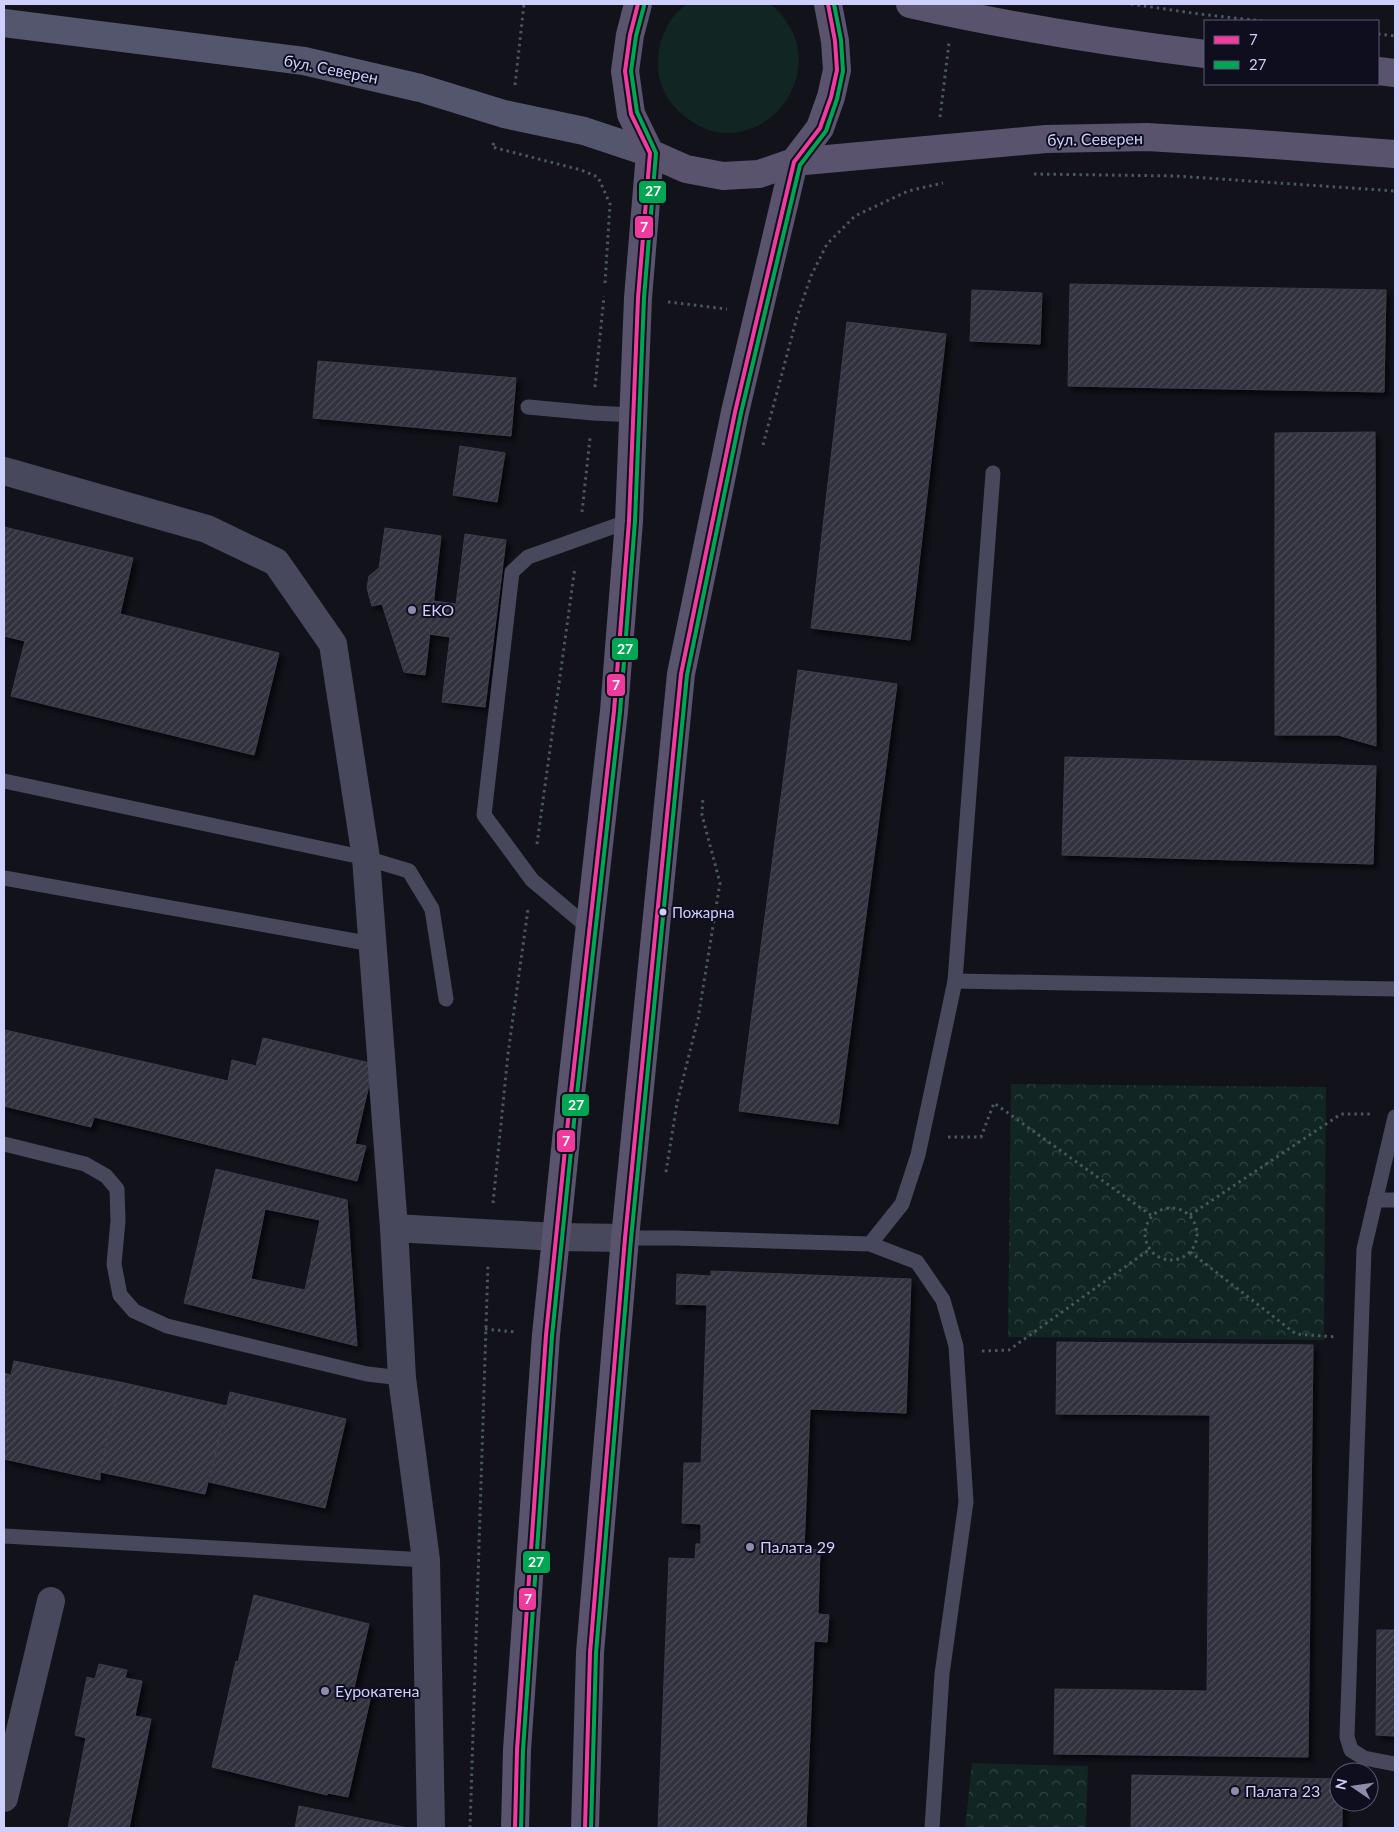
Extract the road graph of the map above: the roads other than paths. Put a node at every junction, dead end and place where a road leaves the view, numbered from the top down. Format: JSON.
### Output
{"nodes":[{"id":1,"x":638,"y":4,"type":"edge"},
{"id":2,"x":828,"y":4,"type":"edge"},
{"id":3,"x":910,"y":4,"type":"edge"},
{"id":4,"x":4,"y":23,"type":"edge"},
{"id":5,"x":1204,"y":54,"type":"edge"},
{"id":6,"x":1379,"y":71,"type":"edge"},
{"id":7,"x":1395,"y":73,"type":"edge"},
{"id":8,"x":650,"y":153,"type":"junction"},
{"id":9,"x":1395,"y":154,"type":"edge"},
{"id":10,"x":794,"y":162,"type":"junction"},
{"id":11,"x":528,"y":407,"type":"dead end"},
{"id":12,"x":634,"y":415,"type":"junction"},
{"id":13,"x":4,"y":471,"type":"edge"},
{"id":14,"x":993,"y":473,"type":"dead end"},
{"id":15,"x":629,"y":521,"type":"junction"},
{"id":16,"x":4,"y":781,"type":"edge"},
{"id":17,"x":366,"y":858,"type":"junction"},
{"id":18,"x":4,"y":878,"type":"edge"},
{"id":19,"x":589,"y":928,"type":"junction"},
{"id":20,"x":372,"y":944,"type":"junction"},
{"id":21,"x":955,"y":981,"type":"junction"},
{"id":22,"x":1395,"y":989,"type":"edge"},
{"id":23,"x":446,"y":999,"type":"dead end"},
{"id":24,"x":1395,"y":1117,"type":"edge"},
{"id":25,"x":4,"y":1144,"type":"edge"},
{"id":26,"x":1375,"y":1200,"type":"junction"},
{"id":27,"x":1395,"y":1200,"type":"edge"},
{"id":28,"x":394,"y":1228,"type":"junction"},
{"id":29,"x":556,"y":1236,"type":"junction"},
{"id":30,"x":625,"y":1238,"type":"junction"},
{"id":31,"x":870,"y":1244,"type":"junction"},
{"id":32,"x":402,"y":1378,"type":"junction"},
{"id":33,"x":4,"y":1536,"type":"edge"},
{"id":34,"x":426,"y":1560,"type":"junction"},
{"id":35,"x":51,"y":1601,"type":"dead end"},
{"id":36,"x":1395,"y":1764,"type":"edge"},
{"id":37,"x":4,"y":1798,"type":"edge"},
{"id":38,"x":431,"y":1828,"type":"edge"},
{"id":39,"x":515,"y":1828,"type":"edge"},
{"id":40,"x":585,"y":1828,"type":"edge"},
{"id":41,"x":932,"y":1828,"type":"edge"}],
"edges":[{"from":1,"to":8,"type":"main road"},
{"from":2,"to":10,"type":"main road"},
{"from":3,"to":5,"type":"main road"},
{"from":4,"to":8,"type":"main road","name":"бул. Северен"},
{"from":6,"to":7,"type":"main road"},
{"from":8,"to":10,"type":"main road","name":"бул. Северен"},
{"from":8,"to":12,"type":"main road"},
{"from":9,"to":10,"type":"main road","name":"бул. Северен"},
{"from":10,"to":30,"type":"main road"},
{"from":11,"to":12,"type":"lane"},
{"from":12,"to":15,"type":"main road"},
{"from":13,"to":17,"type":"street"},
{"from":14,"to":21,"type":"lane"},
{"from":15,"to":19,"type":"main road"},
{"from":15,"to":19,"type":"lane"},
{"from":16,"to":17,"type":"lane"},
{"from":17,"to":20,"type":"street"},
{"from":17,"to":23,"type":"lane"},
{"from":18,"to":20,"type":"lane"},
{"from":19,"to":29,"type":"main road"},
{"from":20,"to":28,"type":"street"},
{"from":21,"to":22,"type":"lane"},
{"from":21,"to":31,"type":"lane"},
{"from":24,"to":26,"type":"lane"},
{"from":25,"to":32,"type":"lane"},
{"from":26,"to":27,"type":"lane"},
{"from":26,"to":36,"type":"lane"},
{"from":28,"to":29,"type":"street"},
{"from":28,"to":32,"type":"street"},
{"from":29,"to":30,"type":"street"},
{"from":29,"to":39,"type":"main road"},
{"from":30,"to":31,"type":"lane"},
{"from":30,"to":40,"type":"main road"},
{"from":31,"to":41,"type":"lane"},
{"from":32,"to":34,"type":"street"},
{"from":33,"to":34,"type":"lane"},
{"from":34,"to":38,"type":"street"},
{"from":35,"to":37,"type":"street"}]}
